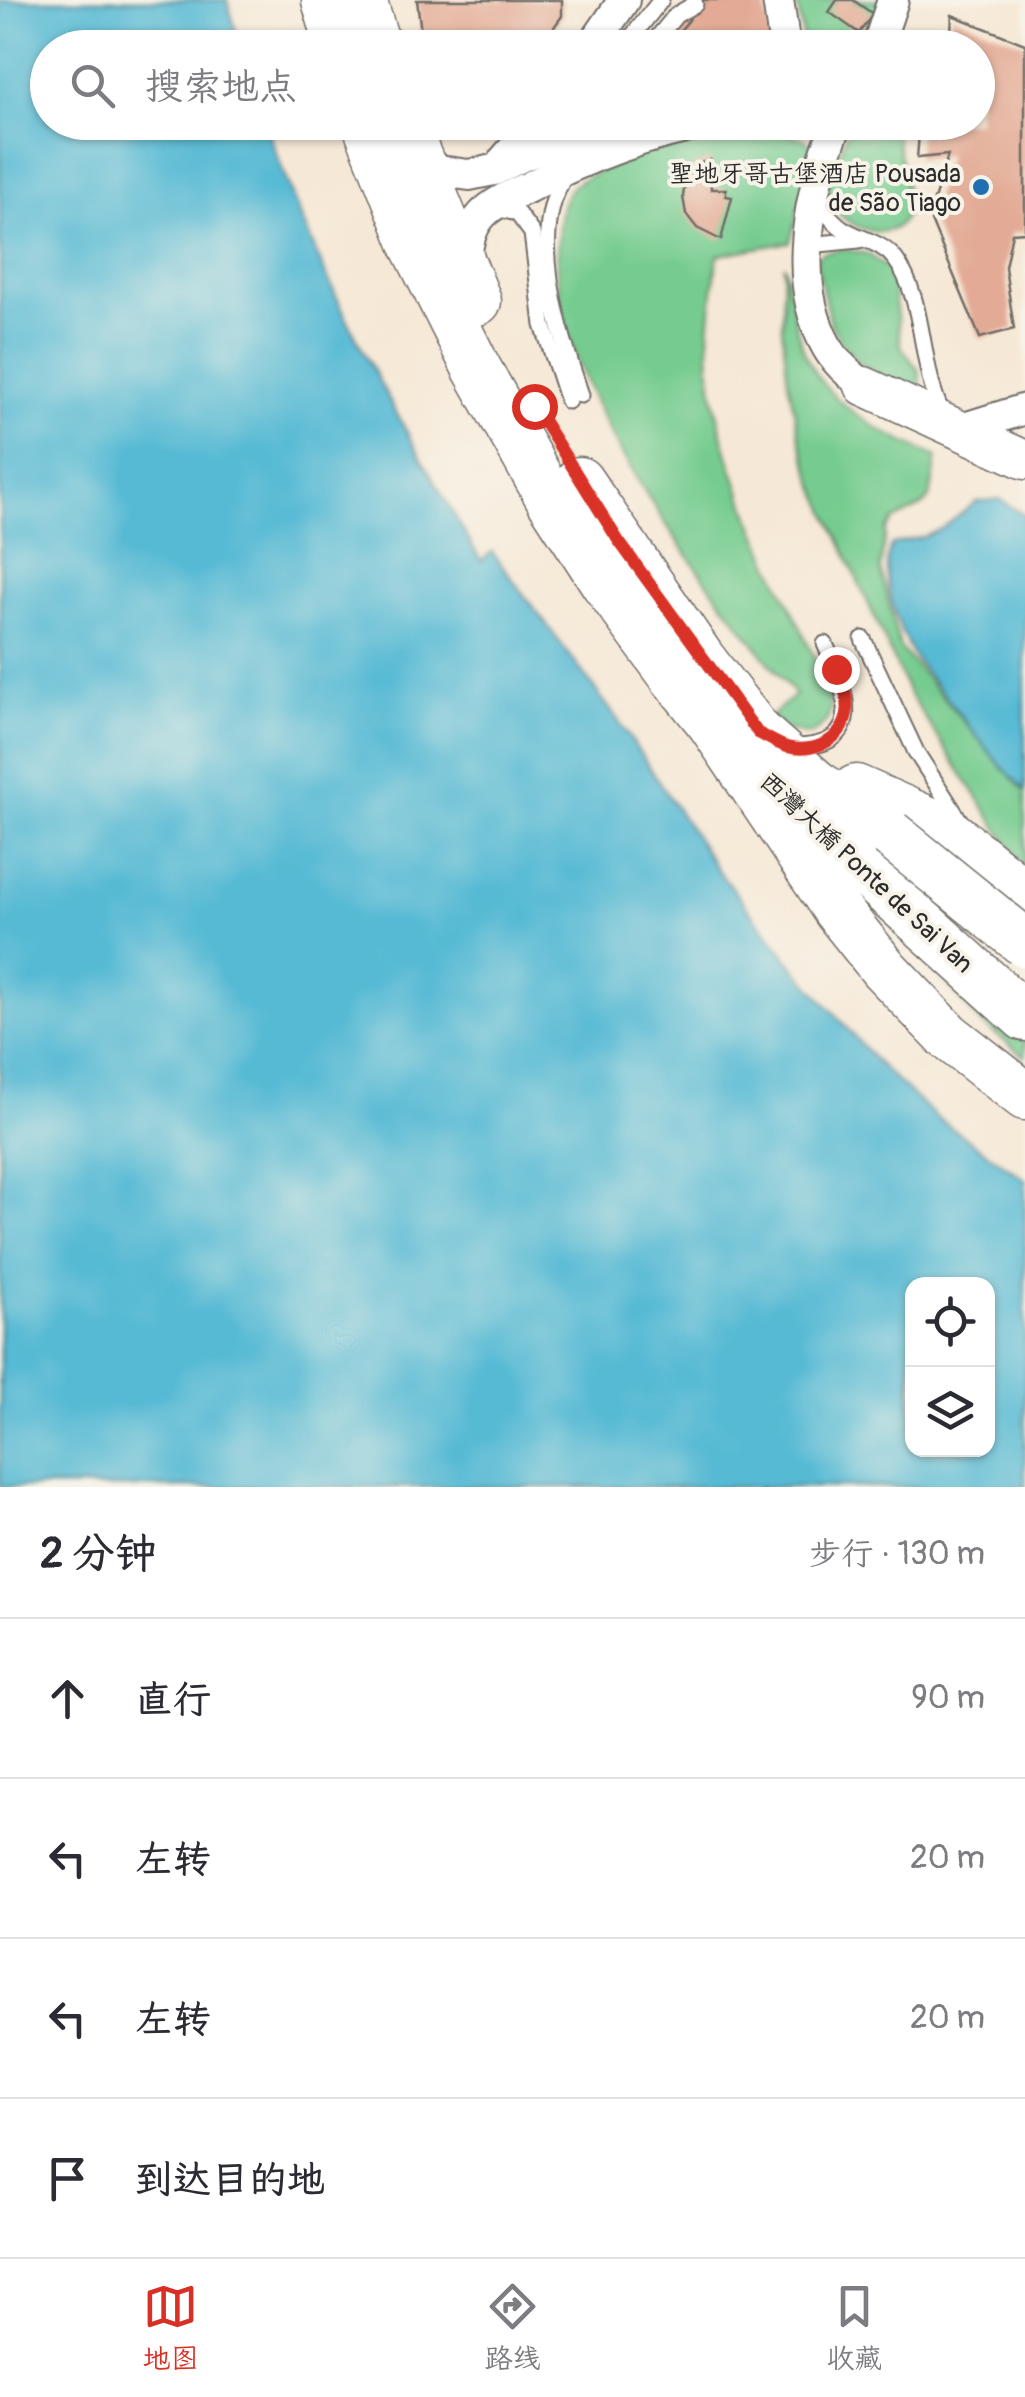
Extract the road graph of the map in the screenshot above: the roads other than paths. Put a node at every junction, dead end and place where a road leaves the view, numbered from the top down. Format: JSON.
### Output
{"nodes":[{"id":1,"x":326,"y":0,"type":"edge"},
{"id":2,"x":362,"y":0,"type":"edge"},
{"id":3,"x":624,"y":0,"type":"edge"},
{"id":4,"x":661,"y":0,"type":"edge"},
{"id":5,"x":778,"y":0,"type":"edge"},
{"id":6,"x":893,"y":0,"type":"edge"},
{"id":7,"x":695,"y":4,"type":"dead end"},
{"id":8,"x":335,"y":30,"type":"edge"},
{"id":9,"x":371,"y":30,"type":"edge"},
{"id":10,"x":603,"y":30,"type":"edge"},
{"id":11,"x":637,"y":30,"type":"edge"},
{"id":12,"x":665,"y":30,"type":"edge"},
{"id":13,"x":782,"y":30,"type":"edge"},
{"id":14,"x":882,"y":30,"type":"edge"},
{"id":15,"x":373,"y":140,"type":"edge"},
{"id":16,"x":409,"y":140,"type":"edge"},
{"id":17,"x":410,"y":140,"type":"edge"},
{"id":18,"x":521,"y":140,"type":"edge"},
{"id":19,"x":539,"y":140,"type":"edge"},
{"id":20,"x":566,"y":140,"type":"edge"},
{"id":21,"x":640,"y":140,"type":"edge"},
{"id":22,"x":831,"y":140,"type":"edge"},
{"id":23,"x":522,"y":156,"type":"junction"},
{"id":24,"x":574,"y":163,"type":"junction"},
{"id":25,"x":494,"y":170,"type":"junction"},
{"id":26,"x":814,"y":200,"type":"junction"},
{"id":27,"x":491,"y":208,"type":"junction"},
{"id":28,"x":871,"y":241,"type":"junction"},
{"id":29,"x":807,"y":254,"type":"junction"},
{"id":30,"x":465,"y":274,"type":"junction"},
{"id":31,"x":864,"y":386,"type":"joint"},
{"id":32,"x":1025,"y":408,"type":"edge"},
{"id":33,"x":954,"y":428,"type":"junction"},
{"id":34,"x":1025,"y":460,"type":"edge"},
{"id":35,"x":863,"y":639,"type":"dead end"},
{"id":36,"x":825,"y":644,"type":"dead end"},
{"id":37,"x":758,"y":757,"type":"junction"},
{"id":38,"x":1017,"y":887,"type":"edge"},
{"id":39,"x":1025,"y":943,"type":"edge"},
{"id":40,"x":1025,"y":1007,"type":"edge"},
{"id":41,"x":1025,"y":1016,"type":"edge"},
{"id":42,"x":1025,"y":1096,"type":"edge"}],
"edges":[{"from":1,"to":8,"type":"main road"},
{"from":2,"to":9,"type":"main road"},
{"from":3,"to":10,"type":"street"},
{"from":4,"to":11,"type":"lane"},
{"from":5,"to":13,"type":"street"},
{"from":6,"to":14,"type":"street"},
{"from":7,"to":12,"type":"lane"},
{"from":15,"to":37,"type":"main road"},
{"from":16,"to":30,"type":"main road"},
{"from":17,"to":25,"type":"street"},
{"from":18,"to":25,"type":"street"},
{"from":19,"to":23,"type":"lane"},
{"from":20,"to":23,"type":"street"},
{"from":21,"to":24,"type":"street"},
{"from":22,"to":26,"type":"street"},
{"from":23,"to":25,"type":"street"},
{"from":24,"to":27,"type":"street"},
{"from":24,"to":27,"type":"lane"},
{"from":26,"to":28,"type":"lane"},
{"from":26,"to":29,"type":"street"},
{"from":27,"to":30,"type":"street"},
{"from":28,"to":29,"type":"lane"},
{"from":28,"to":33,"type":"lane"},
{"from":29,"to":31,"type":"street"},
{"from":30,"to":37,"type":"main road"},
{"from":31,"to":33,"type":"street"},
{"from":32,"to":33,"type":"street"},
{"from":33,"to":34,"type":"street"},
{"from":35,"to":38,"type":"lane"},
{"from":36,"to":37,"type":"lane"},
{"from":37,"to":38,"type":"main road"},
{"from":37,"to":39,"type":"main road","name":"西灣大橋 Ponte de Sai Van","bridge":true},
{"from":37,"to":40,"type":"lane"},
{"from":37,"to":41,"type":"main road","name":"西灣大橋 Ponte de Sai Van"},
{"from":37,"to":42,"type":"main road"}]}
